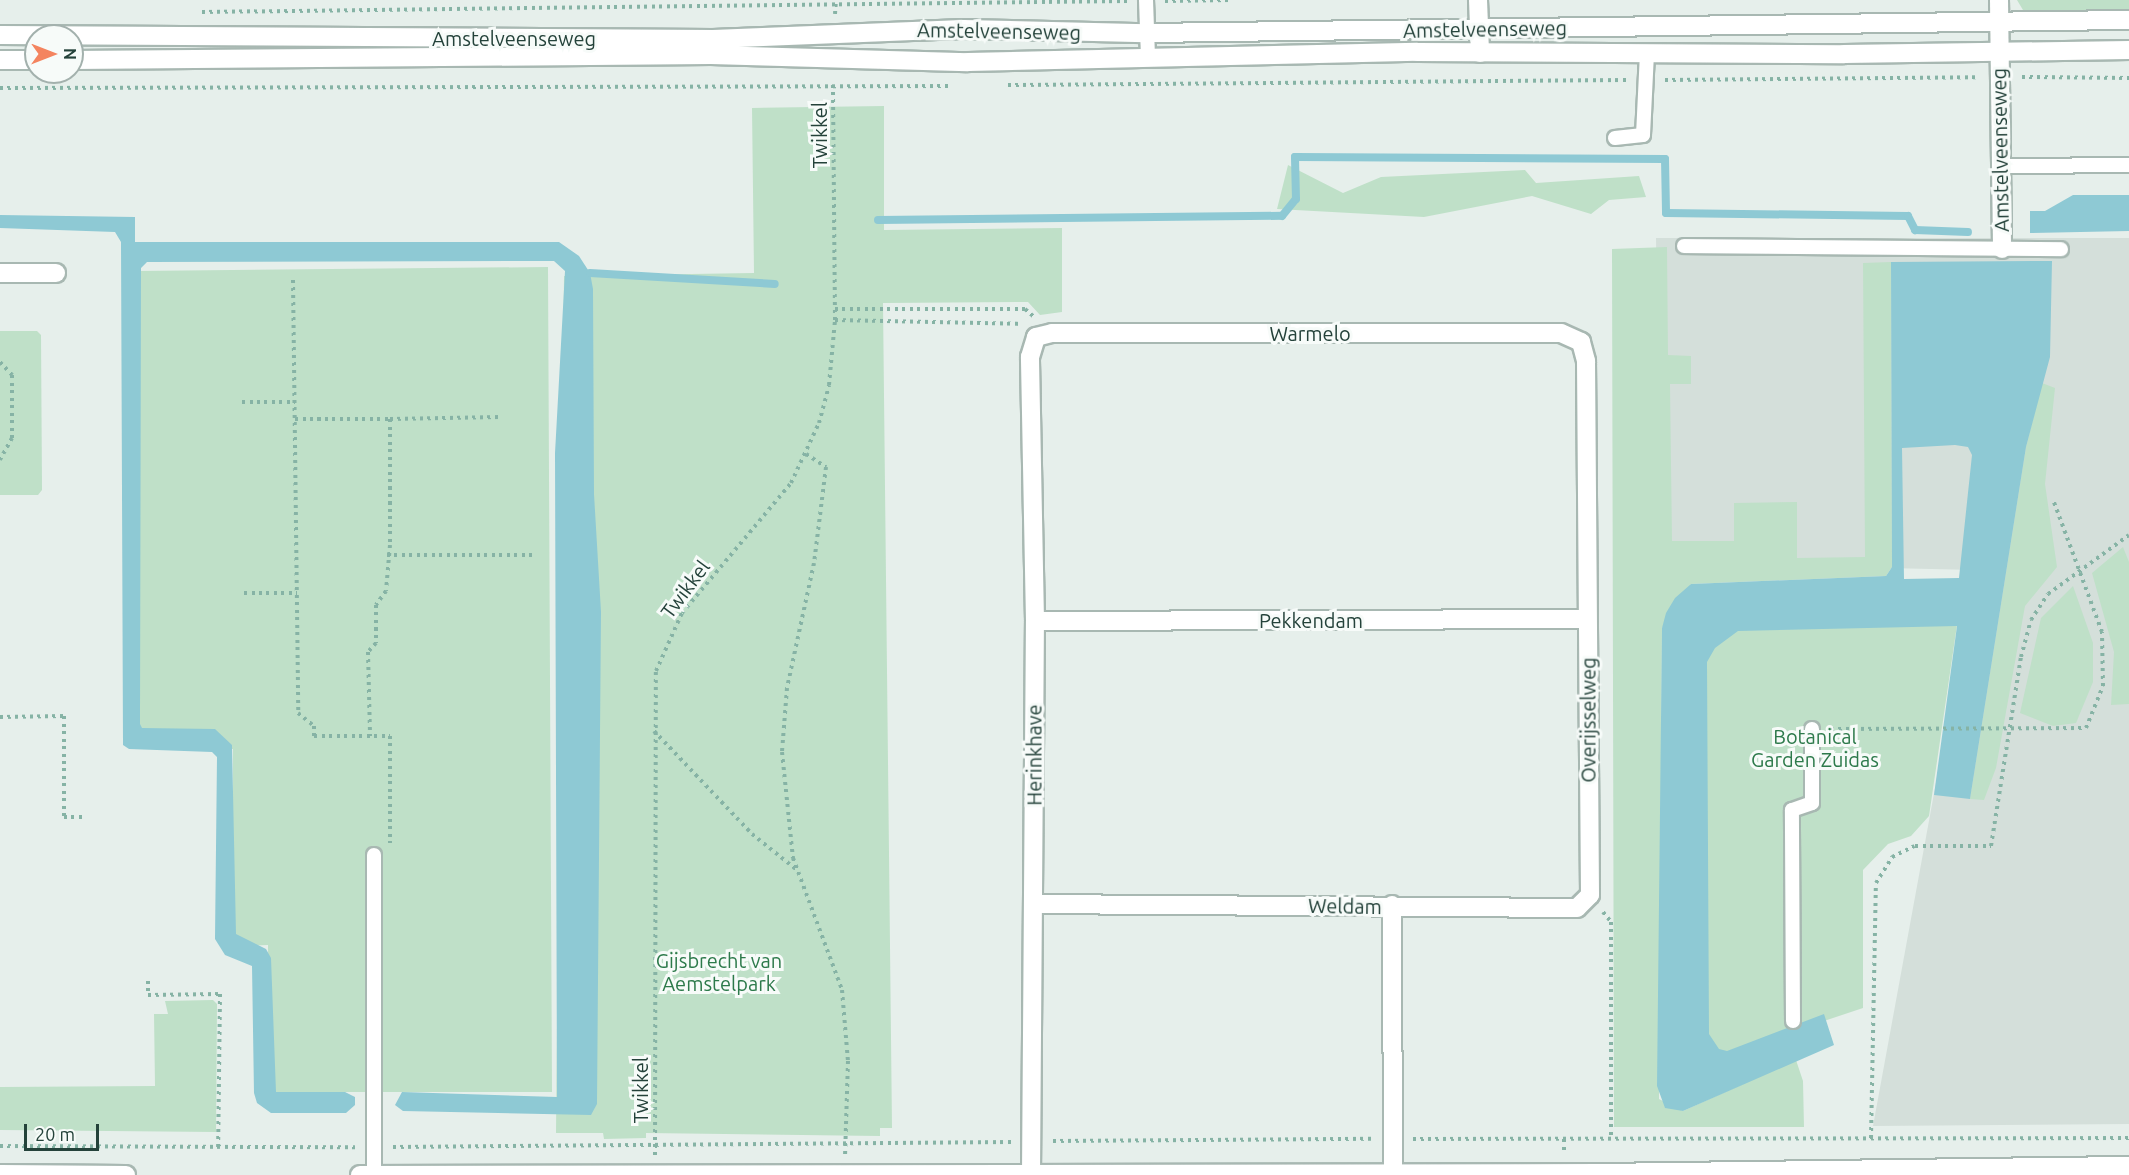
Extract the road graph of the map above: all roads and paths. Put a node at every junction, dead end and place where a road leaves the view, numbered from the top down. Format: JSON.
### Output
{"nodes":[{"id":1,"x":1146,"y":0,"type":"edge"},
{"id":2,"x":1231,"y":0,"type":"edge"},
{"id":3,"x":1478,"y":0,"type":"edge"},
{"id":4,"x":1999,"y":0,"type":"edge"},
{"id":5,"x":836,"y":2,"type":"edge"},
{"id":6,"x":190,"y":12,"type":"dead end"},
{"id":7,"x":2129,"y":20,"type":"edge"},
{"id":8,"x":1999,"y":24,"type":"junction"},
{"id":9,"x":1479,"y":28,"type":"junction"},
{"id":10,"x":1146,"y":33,"type":"junction"},
{"id":11,"x":0,"y":35,"type":"edge"},
{"id":12,"x":1998,"y":50,"type":"junction"},
{"id":13,"x":2129,"y":50,"type":"edge"},
{"id":14,"x":1647,"y":51,"type":"junction"},
{"id":15,"x":1480,"y":52,"type":"junction"},
{"id":16,"x":1148,"y":58,"type":"junction"},
{"id":17,"x":0,"y":60,"type":"edge"},
{"id":18,"x":24,"y":60,"type":"edge"},
{"id":19,"x":84,"y":60,"type":"edge"},
{"id":20,"x":2000,"y":77,"type":"junction"},
{"id":21,"x":2129,"y":78,"type":"edge"},
{"id":22,"x":1647,"y":80,"type":"junction"},
{"id":23,"x":1000,"y":85,"type":"dead end"},
{"id":24,"x":833,"y":86,"type":"junction"},
{"id":25,"x":964,"y":86,"type":"dead end"},
{"id":26,"x":0,"y":88,"type":"edge"},
{"id":27,"x":1615,"y":138,"type":"dead end"},
{"id":28,"x":2129,"y":165,"type":"edge"},
{"id":29,"x":2001,"y":166,"type":"junction"},
{"id":30,"x":1684,"y":246,"type":"dead end"},
{"id":31,"x":2002,"y":249,"type":"junction"},
{"id":32,"x":2061,"y":249,"type":"dead end"},
{"id":33,"x":0,"y":273,"type":"edge"},
{"id":34,"x":56,"y":273,"type":"dead end"},
{"id":35,"x":293,"y":280,"type":"dead end"},
{"id":36,"x":835,"y":309,"type":"junction"},
{"id":37,"x":835,"y":320,"type":"junction"},
{"id":38,"x":1038,"y":330,"type":"junction"},
{"id":39,"x":1581,"y":342,"type":"joint"},
{"id":40,"x":0,"y":362,"type":"edge"},
{"id":41,"x":242,"y":402,"type":"dead end"},
{"id":42,"x":295,"y":402,"type":"junction"},
{"id":43,"x":500,"y":417,"type":"dead end"},
{"id":44,"x":295,"y":419,"type":"junction"},
{"id":45,"x":390,"y":419,"type":"junction"},
{"id":46,"x":806,"y":454,"type":"junction"},
{"id":47,"x":0,"y":460,"type":"edge"},
{"id":48,"x":2054,"y":502,"type":"dead end"},
{"id":49,"x":2129,"y":535,"type":"edge"},
{"id":50,"x":387,"y":555,"type":"junction"},
{"id":51,"x":533,"y":555,"type":"dead end"},
{"id":52,"x":2079,"y":573,"type":"junction"},
{"id":53,"x":244,"y":593,"type":"dead end"},
{"id":54,"x":297,"y":593,"type":"junction"},
{"id":55,"x":1587,"y":619,"type":"junction"},
{"id":56,"x":1035,"y":621,"type":"junction"},
{"id":57,"x":0,"y":717,"type":"edge"},
{"id":58,"x":2010,"y":728,"type":"junction"},
{"id":59,"x":1812,"y":729,"type":"joint"},
{"id":60,"x":654,"y":730,"type":"junction"},
{"id":61,"x":370,"y":736,"type":"junction"},
{"id":62,"x":86,"y":817,"type":"dead end"},
{"id":63,"x":374,"y":855,"type":"joint"},
{"id":64,"x":798,"y":870,"type":"junction"},
{"id":65,"x":1590,"y":896,"type":"junction"},
{"id":66,"x":1033,"y":904,"type":"junction"},
{"id":67,"x":1392,"y":906,"type":"junction"},
{"id":68,"x":148,"y":981,"type":"dead end"},
{"id":69,"x":1793,"y":1021,"type":"dead end"},
{"id":70,"x":1393,"y":1138,"type":"junction"},
{"id":71,"x":1611,"y":1138,"type":"junction"},
{"id":72,"x":1871,"y":1138,"type":"junction"},
{"id":73,"x":2129,"y":1138,"type":"edge"},
{"id":74,"x":1031,"y":1142,"type":"junction"},
{"id":75,"x":845,"y":1143,"type":"junction"},
{"id":76,"x":655,"y":1145,"type":"junction"},
{"id":77,"x":0,"y":1146,"type":"edge"},
{"id":78,"x":375,"y":1147,"type":"junction"},
{"id":79,"x":218,"y":1149,"type":"junction"},
{"id":80,"x":2129,"y":1166,"type":"edge"},
{"id":81,"x":1393,"y":1173,"type":"junction"},
{"id":82,"x":0,"y":1174,"type":"edge"},
{"id":83,"x":655,"y":1174,"type":"edge"},
{"id":84,"x":1030,"y":1174,"type":"edge"},
{"id":85,"x":1599,"y":1174,"type":"edge"},
{"id":86,"x":126,"y":1175,"type":"edge"},
{"id":87,"x":360,"y":1175,"type":"edge"},
{"id":88,"x":374,"y":1175,"type":"edge"}],
"edges":[{"from":1,"to":2,"type":"path"},
{"from":1,"to":5,"type":"path"},
{"from":1,"to":10,"type":"lane"},
{"from":3,"to":9,"type":"street"},
{"from":4,"to":8,"type":"street","name":"Amstelveenseweg"},
{"from":5,"to":6,"type":"path"},
{"from":7,"to":8,"type":"street","name":"Amstelveenseweg"},
{"from":8,"to":9,"type":"street","name":"Amstelveenseweg"},
{"from":8,"to":12,"type":"street","name":"Amstelveenseweg"},
{"from":9,"to":10,"type":"street","name":"Amstelveenseweg"},
{"from":9,"to":15,"type":"street"},
{"from":10,"to":11,"type":"street","name":"Amstelveenseweg"},
{"from":10,"to":16,"type":"lane"},
{"from":12,"to":13,"type":"street","name":"Amstelveenseweg"},
{"from":12,"to":14,"type":"street","name":"Amstelveenseweg"},
{"from":12,"to":20,"type":"street","name":"Amstelveenseweg"},
{"from":14,"to":15,"type":"street","name":"Amstelveenseweg"},
{"from":14,"to":22,"type":"lane"},
{"from":15,"to":16,"type":"street","name":"Amstelveenseweg"},
{"from":16,"to":19,"type":"street","name":"Amstelveenseweg"},
{"from":17,"to":18,"type":"street"},
{"from":20,"to":21,"type":"path"},
{"from":20,"to":22,"type":"path"},
{"from":20,"to":29,"type":"street","name":"Amstelveenseweg"},
{"from":22,"to":23,"type":"path"},
{"from":22,"to":27,"type":"lane"},
{"from":24,"to":25,"type":"path"},
{"from":24,"to":26,"type":"path"},
{"from":24,"to":36,"type":"path","name":"Twikkel"},
{"from":28,"to":29,"type":"lane"},
{"from":29,"to":31,"type":"street","name":"Amstelveenseweg"},
{"from":30,"to":31,"type":"lane"},
{"from":31,"to":32,"type":"lane"},
{"from":33,"to":34,"type":"street"},
{"from":35,"to":42,"type":"path"},
{"from":36,"to":37,"type":"path","name":"Twikkel"},
{"from":36,"to":38,"type":"path"},
{"from":37,"to":38,"type":"path"},
{"from":37,"to":46,"type":"path","name":"Twikkel"},
{"from":38,"to":39,"type":"street","name":"Warmelo"},
{"from":38,"to":56,"type":"street","name":"Herinkhave"},
{"from":39,"to":55,"type":"street","name":"Overijsselweg"},
{"from":40,"to":47,"type":"path"},
{"from":41,"to":42,"type":"path"},
{"from":42,"to":44,"type":"path"},
{"from":43,"to":45,"type":"path"},
{"from":44,"to":45,"type":"path"},
{"from":44,"to":54,"type":"path"},
{"from":45,"to":50,"type":"path"},
{"from":46,"to":60,"type":"path","name":"Twikkel"},
{"from":46,"to":64,"type":"path"},
{"from":48,"to":52,"type":"path"},
{"from":49,"to":52,"type":"path"},
{"from":50,"to":51,"type":"path"},
{"from":50,"to":61,"type":"path"},
{"from":52,"to":58,"type":"path"},
{"from":52,"to":58,"type":"path"},
{"from":53,"to":54,"type":"path"},
{"from":54,"to":61,"type":"path"},
{"from":55,"to":56,"type":"street","name":"Pekkendam"},
{"from":55,"to":65,"type":"street","name":"Overijsselweg"},
{"from":56,"to":66,"type":"street","name":"Herinkhave"},
{"from":57,"to":62,"type":"path"},
{"from":58,"to":59,"type":"path"},
{"from":58,"to":72,"type":"path"},
{"from":59,"to":69,"type":"lane"},
{"from":60,"to":64,"type":"path"},
{"from":60,"to":76,"type":"path","name":"Twikkel"},
{"from":61,"to":63,"type":"path"},
{"from":63,"to":78,"type":"lane"},
{"from":64,"to":75,"type":"path"},
{"from":65,"to":67,"type":"street"},
{"from":65,"to":71,"type":"path"},
{"from":66,"to":67,"type":"street","name":"Weldam"},
{"from":66,"to":74,"type":"street","name":"Herinkhave"},
{"from":67,"to":70,"type":"street","name":"Weldam"},
{"from":68,"to":79,"type":"path"},
{"from":70,"to":71,"type":"path"},
{"from":70,"to":74,"type":"path"},
{"from":70,"to":81,"type":"street","name":"Weldam"},
{"from":71,"to":72,"type":"path"},
{"from":72,"to":73,"type":"path"},
{"from":74,"to":75,"type":"path"},
{"from":74,"to":84,"type":"street","name":"Herinkhave"},
{"from":75,"to":76,"type":"path"},
{"from":76,"to":78,"type":"path"},
{"from":76,"to":83,"type":"path","name":"Twikkel"},
{"from":77,"to":79,"type":"path"},
{"from":78,"to":79,"type":"path"},
{"from":78,"to":88,"type":"lane"},
{"from":80,"to":85,"type":"street"},
{"from":81,"to":84,"type":"street"},
{"from":81,"to":85,"type":"street"},
{"from":82,"to":86,"type":"street"},
{"from":83,"to":84,"type":"street"},
{"from":83,"to":88,"type":"street"},
{"from":87,"to":88,"type":"street"}]}
